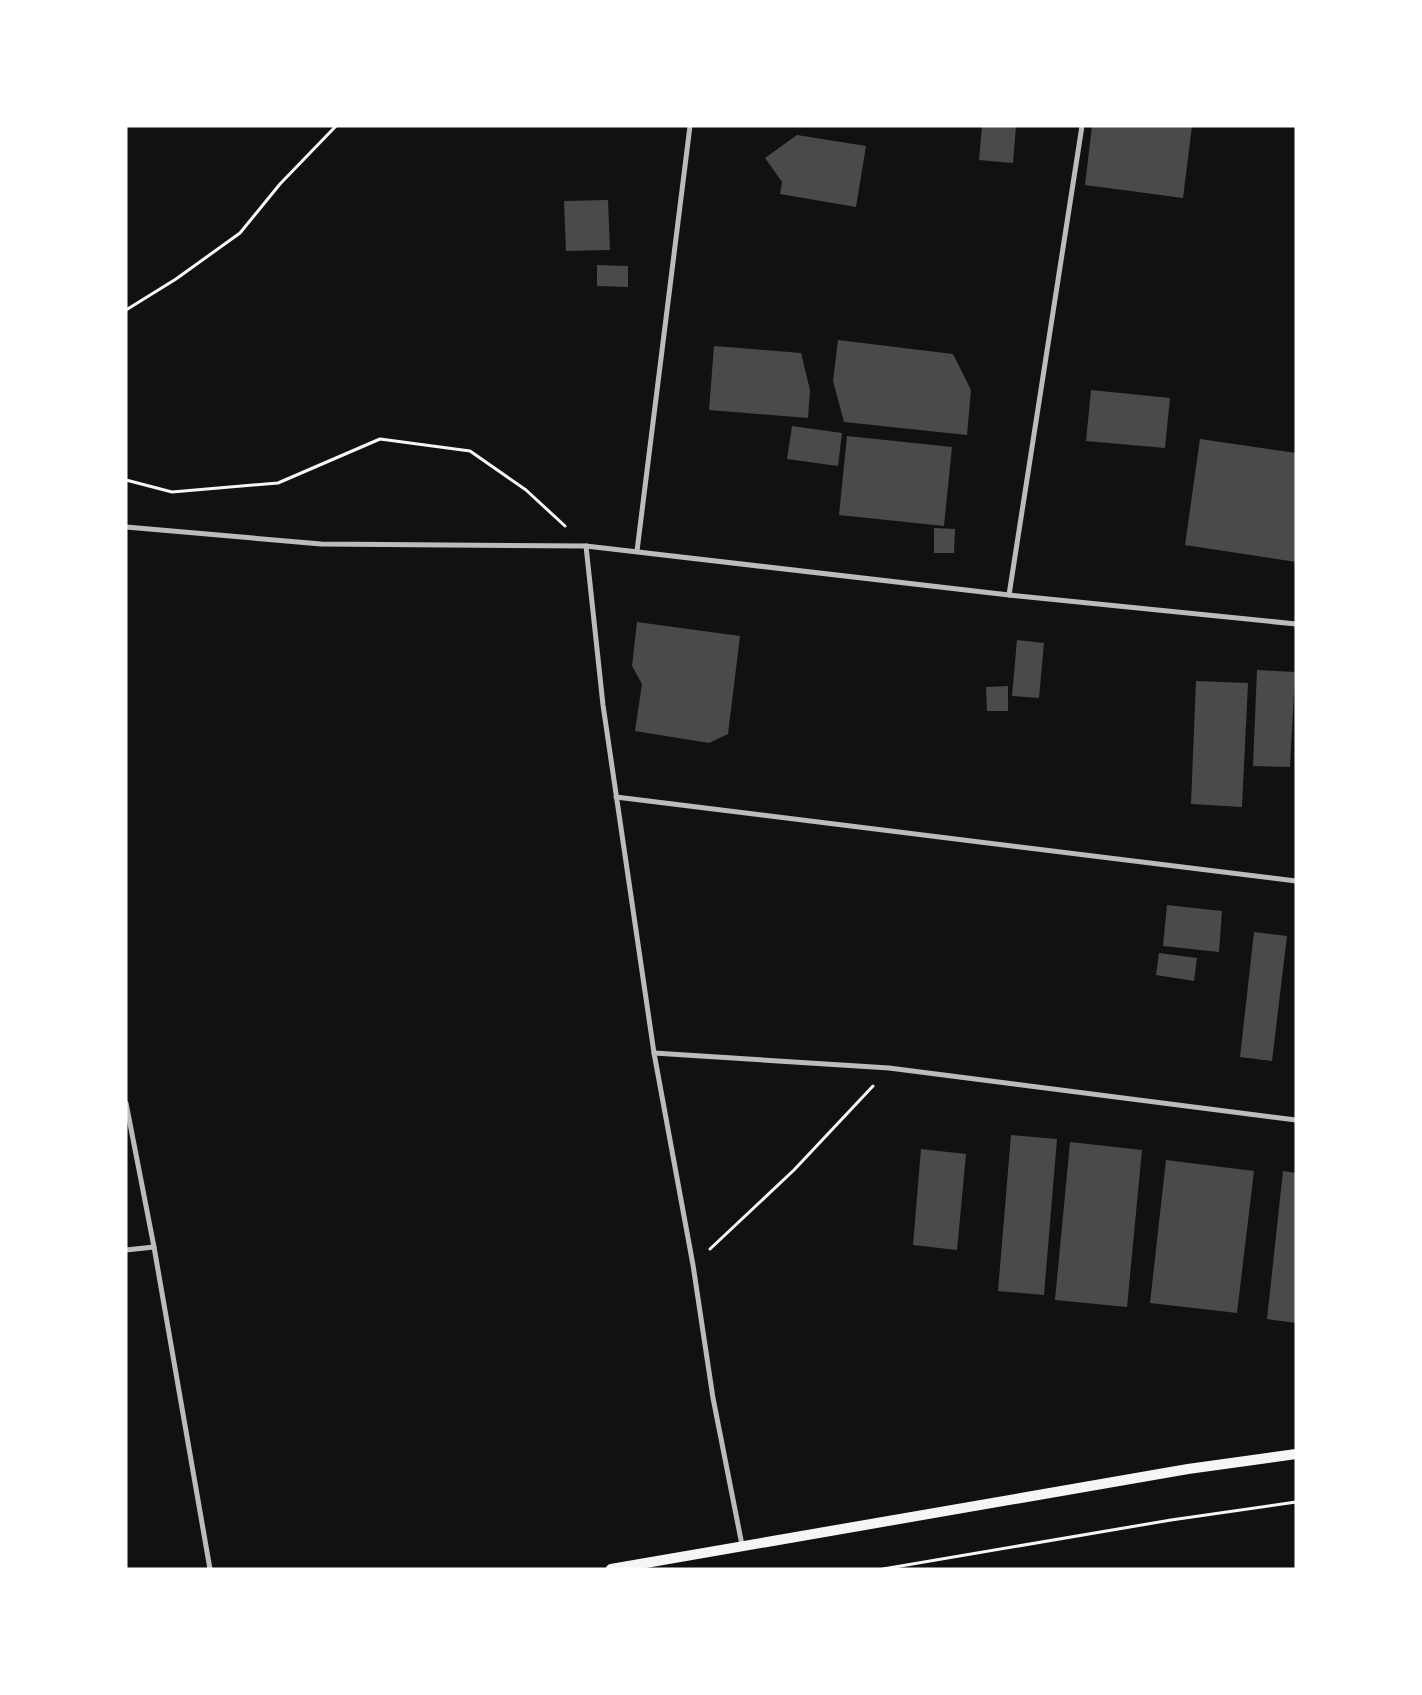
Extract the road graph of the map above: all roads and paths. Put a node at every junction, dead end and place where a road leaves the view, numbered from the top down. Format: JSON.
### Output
{"nodes":[{"id":1,"x":336,"y":126,"type":"edge"},
{"id":2,"x":690,"y":126,"type":"edge"},
{"id":3,"x":1082,"y":126,"type":"edge"},
{"id":4,"x":126,"y":310,"type":"edge"},
{"id":5,"x":126,"y":480,"type":"edge"},
{"id":6,"x":126,"y":526,"type":"edge"},
{"id":7,"x":586,"y":546,"type":"junction"},
{"id":8,"x":637,"y":551,"type":"junction"},
{"id":9,"x":1009,"y":595,"type":"junction"},
{"id":10,"x":1296,"y":624,"type":"edge"},
{"id":11,"x":616,"y":797,"type":"junction"},
{"id":12,"x":1296,"y":881,"type":"edge"},
{"id":13,"x":654,"y":1053,"type":"junction"},
{"id":14,"x":889,"y":1068,"type":"junction"},
{"id":15,"x":126,"y":1103,"type":"edge"},
{"id":16,"x":1296,"y":1120,"type":"edge"},
{"id":17,"x":154,"y":1247,"type":"junction"},
{"id":18,"x":126,"y":1250,"type":"edge"},
{"id":19,"x":693,"y":1265,"type":"junction"},
{"id":20,"x":1296,"y":1454,"type":"edge"},
{"id":21,"x":1296,"y":1502,"type":"edge"},
{"id":22,"x":742,"y":1546,"type":"junction"},
{"id":23,"x":210,"y":1569,"type":"edge"},
{"id":24,"x":612,"y":1569,"type":"edge"},
{"id":25,"x":883,"y":1569,"type":"edge"}],
"edges":[{"from":1,"to":4,"type":"path"},
{"from":2,"to":8,"type":"street"},
{"from":3,"to":9,"type":"street"},
{"from":5,"to":7,"type":"path"},
{"from":6,"to":7,"type":"street"},
{"from":7,"to":8,"type":"street"},
{"from":7,"to":11,"type":"street"},
{"from":8,"to":9,"type":"street"},
{"from":9,"to":10,"type":"street"},
{"from":11,"to":12,"type":"street"},
{"from":11,"to":13,"type":"street"},
{"from":13,"to":14,"type":"street"},
{"from":13,"to":19,"type":"street"},
{"from":14,"to":16,"type":"street"},
{"from":14,"to":19,"type":"path"},
{"from":15,"to":17,"type":"street"},
{"from":17,"to":18,"type":"street"},
{"from":17,"to":23,"type":"street"},
{"from":19,"to":22,"type":"street"},
{"from":20,"to":22,"type":"main road"},
{"from":21,"to":25,"type":"path"},
{"from":22,"to":24,"type":"main road"}]}
